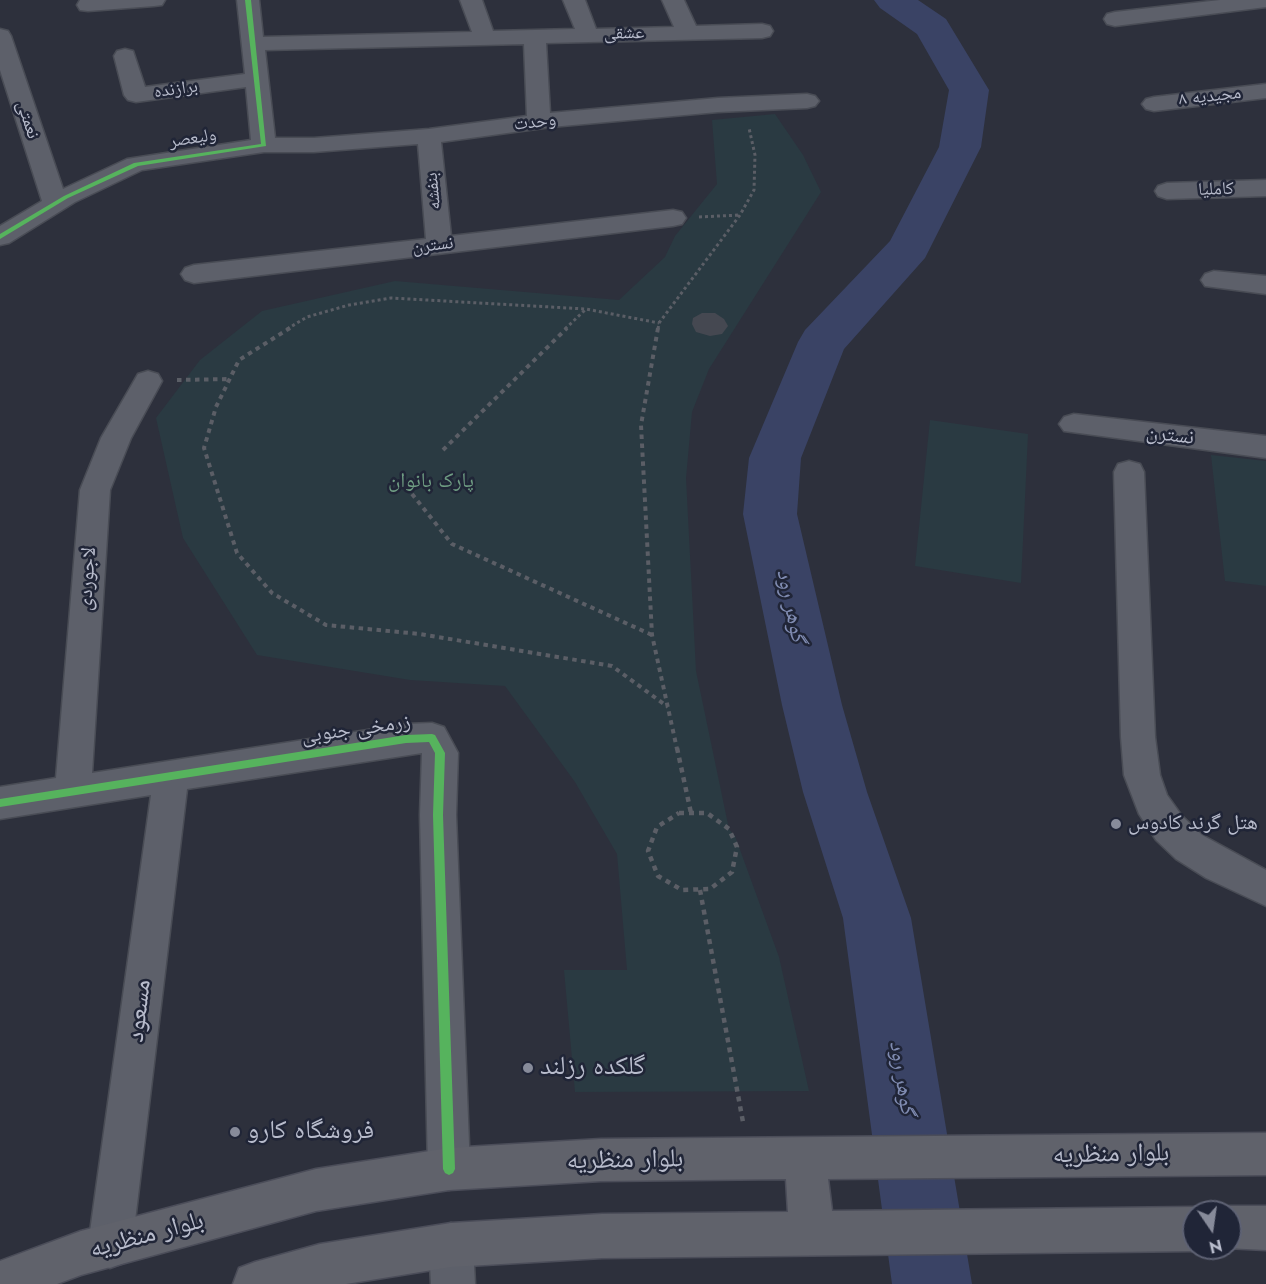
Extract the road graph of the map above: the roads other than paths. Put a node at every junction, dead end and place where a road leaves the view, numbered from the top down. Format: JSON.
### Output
{"nodes":[{"id":1,"x":154,"y":0,"type":"edge"},
{"id":2,"x":248,"y":0,"type":"edge"},
{"id":3,"x":471,"y":0,"type":"edge"},
{"id":4,"x":574,"y":0,"type":"edge"},
{"id":5,"x":673,"y":0,"type":"edge"},
{"id":6,"x":1266,"y":1,"type":"edge"},
{"id":7,"x":88,"y":5,"type":"dead end"},
{"id":8,"x":1115,"y":19,"type":"dead end"},
{"id":9,"x":762,"y":32,"type":"dead end"},
{"id":10,"x":688,"y":33,"type":"junction"},
{"id":11,"x":588,"y":35,"type":"junction"},
{"id":12,"x":0,"y":36,"type":"edge"},
{"id":13,"x":535,"y":36,"type":"junction"},
{"id":14,"x":485,"y":38,"type":"junction"},
{"id":15,"x":253,"y":44,"type":"junction"},
{"id":16,"x":125,"y":56,"type":"dead end"},
{"id":17,"x":257,"y":79,"type":"junction"},
{"id":18,"x":1266,"y":91,"type":"edge"},
{"id":19,"x":807,"y":100,"type":"dead end"},
{"id":20,"x":1154,"y":104,"type":"dead end"},
{"id":21,"x":539,"y":122,"type":"junction"},
{"id":22,"x":429,"y":136,"type":"junction"},
{"id":23,"x":264,"y":145,"type":"junction"},
{"id":24,"x":1266,"y":188,"type":"edge"},
{"id":25,"x":1167,"y":191,"type":"dead end"},
{"id":26,"x":55,"y":203,"type":"junction"},
{"id":27,"x":673,"y":218,"type":"road end"},
{"id":28,"x":0,"y":237,"type":"edge"},
{"id":29,"x":439,"y":245,"type":"junction"},
{"id":30,"x":194,"y":274,"type":"dead end"},
{"id":31,"x":1214,"y":280,"type":"dead end"},
{"id":32,"x":1266,"y":285,"type":"edge"},
{"id":33,"x":148,"y":381,"type":"road end"},
{"id":34,"x":1074,"y":424,"type":"dead end"},
{"id":35,"x":1266,"y":447,"type":"edge"},
{"id":36,"x":1129,"y":472,"type":"dead end"},
{"id":37,"x":171,"y":775,"type":"junction"},
{"id":38,"x":73,"y":790,"type":"junction"},
{"id":39,"x":0,"y":802,"type":"edge"},
{"id":40,"x":1266,"y":889,"type":"edge"},
{"id":41,"x":1266,"y":1154,"type":"edge"},
{"id":42,"x":807,"y":1158,"type":"junction"},
{"id":43,"x":449,"y":1168,"type":"junction"},
{"id":44,"x":1242,"y":1228,"type":"edge"},
{"id":45,"x":1266,"y":1228,"type":"edge"},
{"id":46,"x":1182,"y":1229,"type":"edge"},
{"id":47,"x":814,"y":1232,"type":"junction"},
{"id":48,"x":110,"y":1246,"type":"junction"},
{"id":49,"x":452,"y":1264,"type":"edge"},
{"id":50,"x":0,"y":1283,"type":"edge"},
{"id":51,"x":255,"y":1284,"type":"edge"}],
"edges":[{"from":1,"to":7,"type":"street"},
{"from":2,"to":15,"type":"street"},
{"from":3,"to":14,"type":"street"},
{"from":4,"to":11,"type":"street"},
{"from":5,"to":10,"type":"street"},
{"from":6,"to":8,"type":"street"},
{"from":9,"to":10,"type":"street","name":"عشقی"},
{"from":10,"to":11,"type":"street","name":"عشقی"},
{"from":11,"to":13,"type":"street","name":"عشقی"},
{"from":12,"to":26,"type":"street","name":"نعمتی"},
{"from":13,"to":14,"type":"street","name":"عشقی"},
{"from":13,"to":21,"type":"street"},
{"from":14,"to":15,"type":"street","name":"عشقی"},
{"from":15,"to":17,"type":"street"},
{"from":16,"to":17,"type":"street","name":"برازنده"},
{"from":17,"to":23,"type":"street"},
{"from":18,"to":20,"type":"street","name":"مجیدیه ۸"},
{"from":19,"to":21,"type":"street","name":"وحدت"},
{"from":21,"to":22,"type":"street","name":"وحدت"},
{"from":22,"to":23,"type":"street","name":"وحدت"},
{"from":22,"to":29,"type":"street","name":"بنفشه"},
{"from":23,"to":26,"type":"street","name":"ولیعصر"},
{"from":24,"to":25,"type":"street","name":"کاملیا"},
{"from":26,"to":28,"type":"street","name":"ولیعصر"},
{"from":27,"to":29,"type":"street","name":"نسترن"},
{"from":29,"to":30,"type":"street","name":"نسترن"},
{"from":31,"to":32,"type":"street"},
{"from":33,"to":38,"type":"street","name":"لاجوردی"},
{"from":34,"to":35,"type":"street","name":"نسترن"},
{"from":36,"to":40,"type":"street"},
{"from":37,"to":38,"type":"street","name":"زرمخی جنوبی"},
{"from":37,"to":43,"type":"street","name":"زرمخی جنوبی"},
{"from":37,"to":48,"type":"street","name":"مسعود"},
{"from":38,"to":39,"type":"street","name":"زرمخی جنوبی"},
{"from":41,"to":42,"type":"main road","name":"بلوار منظریه"},
{"from":42,"to":43,"type":"main road","name":"بلوار منظریه"},
{"from":42,"to":47,"type":"main road"},
{"from":43,"to":48,"type":"main road","name":"بلوار منظریه"},
{"from":44,"to":45,"type":"main road"},
{"from":46,"to":47,"type":"main road"},
{"from":47,"to":49,"type":"main road"},
{"from":48,"to":50,"type":"main road","name":"بلوار منظریه"},
{"from":49,"to":51,"type":"main road"}]}
